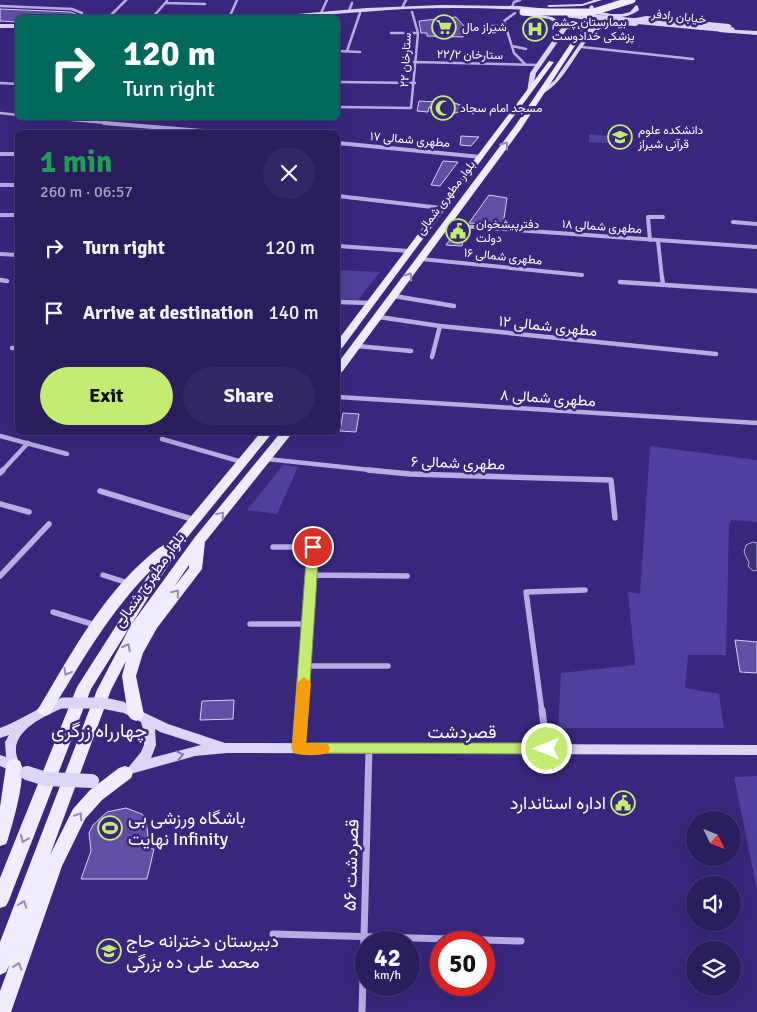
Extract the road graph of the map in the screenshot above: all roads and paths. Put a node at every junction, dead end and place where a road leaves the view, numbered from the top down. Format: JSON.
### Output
{"nodes":[{"id":1,"x":126,"y":0,"type":"edge"},
{"id":2,"x":237,"y":0,"type":"edge"},
{"id":3,"x":327,"y":0,"type":"edge"},
{"id":4,"x":406,"y":0,"type":"edge"},
{"id":5,"x":520,"y":0,"type":"edge"},
{"id":6,"x":599,"y":0,"type":"edge"},
{"id":7,"x":641,"y":0,"type":"edge"},
{"id":8,"x":167,"y":1,"type":"edge"},
{"id":9,"x":352,"y":3,"type":"dead end"},
{"id":10,"x":634,"y":3,"type":"edge"},
{"id":11,"x":205,"y":4,"type":"dead end"},
{"id":12,"x":0,"y":6,"type":"edge"},
{"id":13,"x":512,"y":7,"type":"junction"},
{"id":14,"x":401,"y":9,"type":"junction"},
{"id":15,"x":521,"y":9,"type":"junction"},
{"id":16,"x":554,"y":10,"type":"junction"},
{"id":17,"x":348,"y":11,"type":"junction"},
{"id":18,"x":412,"y":12,"type":"junction"},
{"id":19,"x":321,"y":13,"type":"junction"},
{"id":20,"x":360,"y":14,"type":"junction"},
{"id":21,"x":515,"y":14,"type":"junction"},
{"id":22,"x":566,"y":14,"type":"junction"},
{"id":23,"x":81,"y":15,"type":"edge"},
{"id":24,"x":111,"y":15,"type":"edge"},
{"id":25,"x":155,"y":15,"type":"edge"},
{"id":26,"x":230,"y":15,"type":"edge"},
{"id":27,"x":294,"y":15,"type":"edge"},
{"id":28,"x":607,"y":15,"type":"junction"},
{"id":29,"x":340,"y":16,"type":"edge"},
{"id":30,"x":545,"y":17,"type":"junction"},
{"id":31,"x":653,"y":18,"type":"junction"},
{"id":32,"x":652,"y":25,"type":"junction"},
{"id":33,"x":0,"y":26,"type":"edge"},
{"id":34,"x":15,"y":26,"type":"edge"},
{"id":35,"x":492,"y":26,"type":"dead end"},
{"id":36,"x":505,"y":26,"type":"junction"},
{"id":37,"x":565,"y":27,"type":"junction"},
{"id":38,"x":0,"y":30,"type":"edge"},
{"id":39,"x":15,"y":30,"type":"edge"},
{"id":40,"x":757,"y":31,"type":"edge"},
{"id":41,"x":592,"y":32,"type":"junction"},
{"id":42,"x":391,"y":33,"type":"dead end"},
{"id":43,"x":418,"y":33,"type":"junction"},
{"id":44,"x":575,"y":42,"type":"junction"},
{"id":45,"x":512,"y":46,"type":"junction"},
{"id":46,"x":526,"y":49,"type":"dead end"},
{"id":47,"x":340,"y":51,"type":"edge"},
{"id":48,"x":347,"y":51,"type":"junction"},
{"id":49,"x":360,"y":52,"type":"dead end"},
{"id":50,"x":694,"y":58,"type":"dead end"},
{"id":51,"x":414,"y":62,"type":"junction"},
{"id":52,"x":525,"y":64,"type":"junction"},
{"id":53,"x":538,"y":65,"type":"junction"},
{"id":54,"x":340,"y":82,"type":"edge"},
{"id":55,"x":0,"y":83,"type":"edge"},
{"id":56,"x":415,"y":83,"type":"junction"},
{"id":57,"x":15,"y":84,"type":"edge"},
{"id":58,"x":529,"y":91,"type":"junction"},
{"id":59,"x":340,"y":108,"type":"edge"},
{"id":60,"x":0,"y":113,"type":"edge"},
{"id":61,"x":15,"y":115,"type":"edge"},
{"id":62,"x":72,"y":120,"type":"edge"},
{"id":63,"x":191,"y":130,"type":"edge"},
{"id":64,"x":340,"y":144,"type":"edge"},
{"id":65,"x":0,"y":154,"type":"edge"},
{"id":66,"x":15,"y":154,"type":"edge"},
{"id":67,"x":481,"y":157,"type":"junction"},
{"id":68,"x":0,"y":185,"type":"edge"},
{"id":69,"x":15,"y":185,"type":"edge"},
{"id":70,"x":340,"y":196,"type":"edge"},
{"id":71,"x":440,"y":208,"type":"junction"},
{"id":72,"x":0,"y":215,"type":"edge"},
{"id":73,"x":15,"y":215,"type":"edge"},
{"id":74,"x":663,"y":218,"type":"dead end"},
{"id":75,"x":732,"y":222,"type":"dead end"},
{"id":76,"x":757,"y":224,"type":"edge"},
{"id":77,"x":446,"y":225,"type":"junction"},
{"id":78,"x":650,"y":240,"type":"junction"},
{"id":79,"x":658,"y":241,"type":"junction"},
{"id":80,"x":340,"y":246,"type":"edge"},
{"id":81,"x":757,"y":248,"type":"edge"},
{"id":82,"x":409,"y":251,"type":"junction"},
{"id":83,"x":0,"y":254,"type":"edge"},
{"id":84,"x":15,"y":255,"type":"edge"},
{"id":85,"x":421,"y":259,"type":"junction"},
{"id":86,"x":582,"y":275,"type":"dead end"},
{"id":87,"x":0,"y":280,"type":"edge"},
{"id":88,"x":7,"y":280,"type":"dead end"},
{"id":89,"x":620,"y":282,"type":"dead end"},
{"id":90,"x":663,"y":284,"type":"junction"},
{"id":91,"x":757,"y":291,"type":"edge"},
{"id":92,"x":394,"y":296,"type":"junction"},
{"id":93,"x":340,"y":302,"type":"edge"},
{"id":94,"x":371,"y":303,"type":"junction"},
{"id":95,"x":454,"y":306,"type":"dead end"},
{"id":96,"x":378,"y":317,"type":"junction"},
{"id":97,"x":440,"y":326,"type":"junction"},
{"id":98,"x":340,"y":343,"type":"edge"},
{"id":99,"x":356,"y":346,"type":"junction"},
{"id":100,"x":411,"y":351,"type":"dead end"},
{"id":101,"x":716,"y":354,"type":"dead end"},
{"id":102,"x":432,"y":356,"type":"dead end"},
{"id":103,"x":340,"y":367,"type":"edge"},
{"id":104,"x":340,"y":397,"type":"edge"},
{"id":105,"x":757,"y":423,"type":"edge"},
{"id":106,"x":266,"y":435,"type":"edge"},
{"id":107,"x":286,"y":435,"type":"edge"},
{"id":108,"x":0,"y":436,"type":"edge"},
{"id":109,"x":162,"y":439,"type":"dead end"},
{"id":110,"x":28,"y":443,"type":"junction"},
{"id":111,"x":67,"y":454,"type":"dead end"},
{"id":112,"x":266,"y":460,"type":"junction"},
{"id":113,"x":243,"y":462,"type":"junction"},
{"id":114,"x":0,"y":473,"type":"edge"},
{"id":115,"x":100,"y":491,"type":"dead end"},
{"id":116,"x":0,"y":504,"type":"edge"},
{"id":117,"x":29,"y":512,"type":"dead end"},
{"id":118,"x":615,"y":518,"type":"dead end"},
{"id":119,"x":196,"y":520,"type":"junction"},
{"id":120,"x":49,"y":524,"type":"dead end"},
{"id":121,"x":200,"y":540,"type":"junction"},
{"id":122,"x":176,"y":542,"type":"junction"},
{"id":123,"x":274,"y":548,"type":"dead end"},
{"id":124,"x":103,"y":575,"type":"dead end"},
{"id":125,"x":311,"y":575,"type":"junction"},
{"id":126,"x":0,"y":576,"type":"edge"},
{"id":127,"x":407,"y":576,"type":"dead end"},
{"id":128,"x":131,"y":583,"type":"junction"},
{"id":129,"x":585,"y":590,"type":"dead end"},
{"id":130,"x":53,"y":612,"type":"dead end"},
{"id":131,"x":250,"y":624,"type":"dead end"},
{"id":132,"x":308,"y":624,"type":"junction"},
{"id":133,"x":98,"y":626,"type":"junction"},
{"id":134,"x":306,"y":666,"type":"junction"},
{"id":135,"x":388,"y":666,"type":"dead end"},
{"id":136,"x":45,"y":710,"type":"junction"},
{"id":137,"x":141,"y":717,"type":"junction"},
{"id":138,"x":23,"y":724,"type":"junction"},
{"id":139,"x":0,"y":734,"type":"edge"},
{"id":140,"x":227,"y":748,"type":"junction"},
{"id":141,"x":299,"y":748,"type":"junction"},
{"id":142,"x":369,"y":749,"type":"junction"},
{"id":143,"x":547,"y":749,"type":"junction"},
{"id":144,"x":757,"y":750,"type":"edge"},
{"id":145,"x":13,"y":766,"type":"edge"},
{"id":146,"x":129,"y":771,"type":"junction"},
{"id":147,"x":0,"y":839,"type":"edge"},
{"id":148,"x":0,"y":900,"type":"edge"},
{"id":149,"x":364,"y":931,"type":"edge"},
{"id":150,"x":273,"y":934,"type":"dead end"},
{"id":151,"x":355,"y":937,"type":"edge"},
{"id":152,"x":420,"y":938,"type":"edge"},
{"id":153,"x":520,"y":941,"type":"dead end"},
{"id":154,"x":0,"y":966,"type":"edge"},
{"id":155,"x":362,"y":996,"type":"edge"},
{"id":156,"x":2,"y":1012,"type":"edge"},
{"id":157,"x":362,"y":1012,"type":"edge"}],
"edges":[{"from":1,"to":24,"type":"street"},
{"from":2,"to":26,"type":"street"},
{"from":3,"to":19,"type":"street"},
{"from":4,"to":14,"type":"street"},
{"from":5,"to":13,"type":"street"},
{"from":6,"to":15,"type":"main road"},
{"from":6,"to":28,"type":"main road"},
{"from":7,"to":10,"type":"main road"},
{"from":8,"to":11,"type":"street"},
{"from":8,"to":25,"type":"street"},
{"from":9,"to":17,"type":"street"},
{"from":10,"to":22,"type":"main road","bridge":true},
{"from":10,"to":28,"type":"main road"},
{"from":10,"to":31,"type":"main road"},
{"from":12,"to":23,"type":"street"},
{"from":13,"to":14,"type":"main road"},
{"from":13,"to":15,"type":"main road"},
{"from":14,"to":15,"type":"main road"},
{"from":14,"to":17,"type":"main road"},
{"from":14,"to":18,"type":"main road"},
{"from":14,"to":20,"type":"main road"},
{"from":15,"to":16,"type":"main road"},
{"from":15,"to":22,"type":"main road","bridge":true},
{"from":16,"to":30,"type":"main road"},
{"from":16,"to":41,"type":"main road"},
{"from":17,"to":19,"type":"main road"},
{"from":18,"to":21,"type":"main road"},
{"from":18,"to":43,"type":"street","name":"۲۲ ستارخان"},
{"from":19,"to":27,"type":"main road"},
{"from":20,"to":29,"type":"main road"},
{"from":20,"to":48,"type":"street"},
{"from":21,"to":30,"type":"main road"},
{"from":21,"to":36,"type":"street"},
{"from":22,"to":40,"type":"main road","bridge":true},
{"from":28,"to":32,"type":"main road"},
{"from":30,"to":37,"type":"main road"},
{"from":31,"to":32,"type":"main road","name":"خیابان رادفر"},
{"from":31,"to":40,"type":"main road","name":"خیابان رادفر"},
{"from":32,"to":40,"type":"main road","name":"خیابان رادفر"},
{"from":32,"to":41,"type":"main road"},
{"from":33,"to":34,"type":"main road"},
{"from":35,"to":36,"type":"street"},
{"from":36,"to":45,"type":"street"},
{"from":37,"to":41,"type":"main road"},
{"from":37,"to":53,"type":"main road"},
{"from":38,"to":39,"type":"main road"},
{"from":41,"to":44,"type":"main road"},
{"from":42,"to":43,"type":"street"},
{"from":43,"to":51,"type":"street","name":"۲۲ ستارخان"},
{"from":44,"to":50,"type":"street"},
{"from":44,"to":58,"type":"main road","name":"بلوار مطهرى شمالى"},
{"from":77,"to":44,"type":"main road","name":"بلوار مطهرى شمالى","one_way":true},
{"from":45,"to":46,"type":"street"},
{"from":45,"to":52,"type":"street"},
{"from":47,"to":48,"type":"street"},
{"from":48,"to":49,"type":"street"},
{"from":51,"to":52,"type":"street","name":"۲۲/۲ ستارخان"},
{"from":51,"to":56,"type":"street","name":"۲۲ ستارخان"},
{"from":52,"to":53,"type":"street","name":"۲۲/۲ ستارخان"},
{"from":53,"to":58,"type":"main road"},
{"from":54,"to":56,"type":"street"},
{"from":55,"to":57,"type":"street"},
{"from":56,"to":59,"type":"street","name":"۲۲ ستارخان"},
{"from":58,"to":67,"type":"main road","name":"بلوار مطهرى شمالى"},
{"from":60,"to":61,"type":"street"},
{"from":62,"to":63,"type":"street"},
{"from":64,"to":67,"type":"street","name":"۱۷ مطهری شمالی"},
{"from":65,"to":66,"type":"street"},
{"from":67,"to":71,"type":"main road","name":"بلوار مطهرى شمالى"},
{"from":68,"to":69,"type":"street"},
{"from":70,"to":71,"type":"street"},
{"from":71,"to":82,"type":"main road","name":"بلوار مطهرى شمالى"},
{"from":72,"to":73,"type":"street"},
{"from":74,"to":78,"type":"street"},
{"from":75,"to":76,"type":"street"},
{"from":77,"to":78,"type":"street","name":"۱۸ مطهری شمالی"},
{"from":77,"to":85,"type":"main road","name":"بلوار مطهرى شمالى"},
{"from":78,"to":79,"type":"street","name":"۱۸ مطهری شمالی"},
{"from":79,"to":81,"type":"street","name":"۱۸ مطهری شمالی"},
{"from":79,"to":90,"type":"street"},
{"from":80,"to":82,"type":"street"},
{"from":82,"to":94,"type":"main road","name":"بلوار مطهرى شمالى"},
{"from":83,"to":84,"type":"street"},
{"from":85,"to":86,"type":"street","name":"۱۶ مطهری شمالی"},
{"from":92,"to":85,"type":"main road","name":"بلوار مطهرى شمالى","one_way":true},
{"from":87,"to":88,"type":"street"},
{"from":89,"to":90,"type":"street"},
{"from":90,"to":91,"type":"street"},
{"from":92,"to":95,"type":"street"},
{"from":92,"to":96,"type":"main road","name":"بلوار مطهرى شمالى"},
{"from":93,"to":94,"type":"street"},
{"from":94,"to":98,"type":"main road","name":"بلوار مطهرى شمالى"},
{"from":96,"to":97,"type":"street","name":"۱۲ مطهری شمالی"},
{"from":96,"to":99,"type":"main road","name":"بلوار مطهرى شمالى"},
{"from":97,"to":101,"type":"street","name":"۱۲ مطهری شمالی"},
{"from":97,"to":102,"type":"street"},
{"from":99,"to":100,"type":"street"},
{"from":99,"to":103,"type":"main road","name":"بلوار مطهرى شمالى"},
{"from":104,"to":105,"type":"street","name":"۸ مطهری شمالی"},
{"from":106,"to":113,"type":"main road","name":"بلوار مطهرى شمالى"},
{"from":107,"to":112,"type":"main road","name":"بلوار مطهرى شمالى"},
{"from":108,"to":110,"type":"street"},
{"from":109,"to":113,"type":"street"},
{"from":110,"to":111,"type":"street"},
{"from":110,"to":114,"type":"street"},
{"from":112,"to":118,"type":"street","name":"۶ مطهری شمالی"},
{"from":121,"to":112,"type":"main road","name":"بلوار مطهرى شمالى","one_way":true},
{"from":113,"to":119,"type":"main road","name":"بلوار مطهرى شمالى"},
{"from":115,"to":119,"type":"street"},
{"from":116,"to":117,"type":"street"},
{"from":119,"to":122,"type":"main road","name":"بلوار مطهرى شمالى"},
{"from":120,"to":126,"type":"street"},
{"from":137,"to":121,"type":"main road","one_way":true},
{"from":154,"to":121,"type":"main road","name":"بلوار مطهرى شمالى","one_way":true},
{"from":122,"to":128,"type":"main road"},
{"from":122,"to":148,"type":"main road","name":"بلوار مطهرى شمالى","one_way":true},
{"from":123,"to":125,"type":"street"},
{"from":124,"to":128,"type":"street"},
{"from":125,"to":127,"type":"street"},
{"from":125,"to":132,"type":"street"},
{"from":128,"to":133,"type":"main road"},
{"from":129,"to":143,"type":"street"},
{"from":130,"to":133,"type":"street"},
{"from":131,"to":132,"type":"street"},
{"from":132,"to":134,"type":"street"},
{"from":133,"to":136,"type":"main road","one_way":true},
{"from":134,"to":135,"type":"street"},
{"from":134,"to":141,"type":"street"},
{"from":136,"to":137,"type":"main road","bridge":true},
{"from":136,"to":138,"type":"main road"},
{"from":137,"to":140,"type":"main road"},
{"from":137,"to":146,"type":"main road"},
{"from":138,"to":139,"type":"main road"},
{"from":138,"to":145,"type":"main road"},
{"from":140,"to":141,"type":"main road","name":"قصردشت"},
{"from":146,"to":140,"type":"main road","one_way":true},
{"from":141,"to":142,"type":"main road","name":"قصردشت"},
{"from":142,"to":143,"type":"main road","name":"قصردشت"},
{"from":142,"to":149,"type":"street","name":"۵۶ قصردشت"},
{"from":143,"to":144,"type":"main road","name":"قصردشت"},
{"from":145,"to":146,"type":"main road","bridge":true},
{"from":145,"to":147,"type":"main road"},
{"from":156,"to":146,"type":"main road","one_way":true},
{"from":150,"to":151,"type":"street"},
{"from":152,"to":153,"type":"street"},
{"from":155,"to":157,"type":"street","name":"۵۶ قصردشت"}]}
